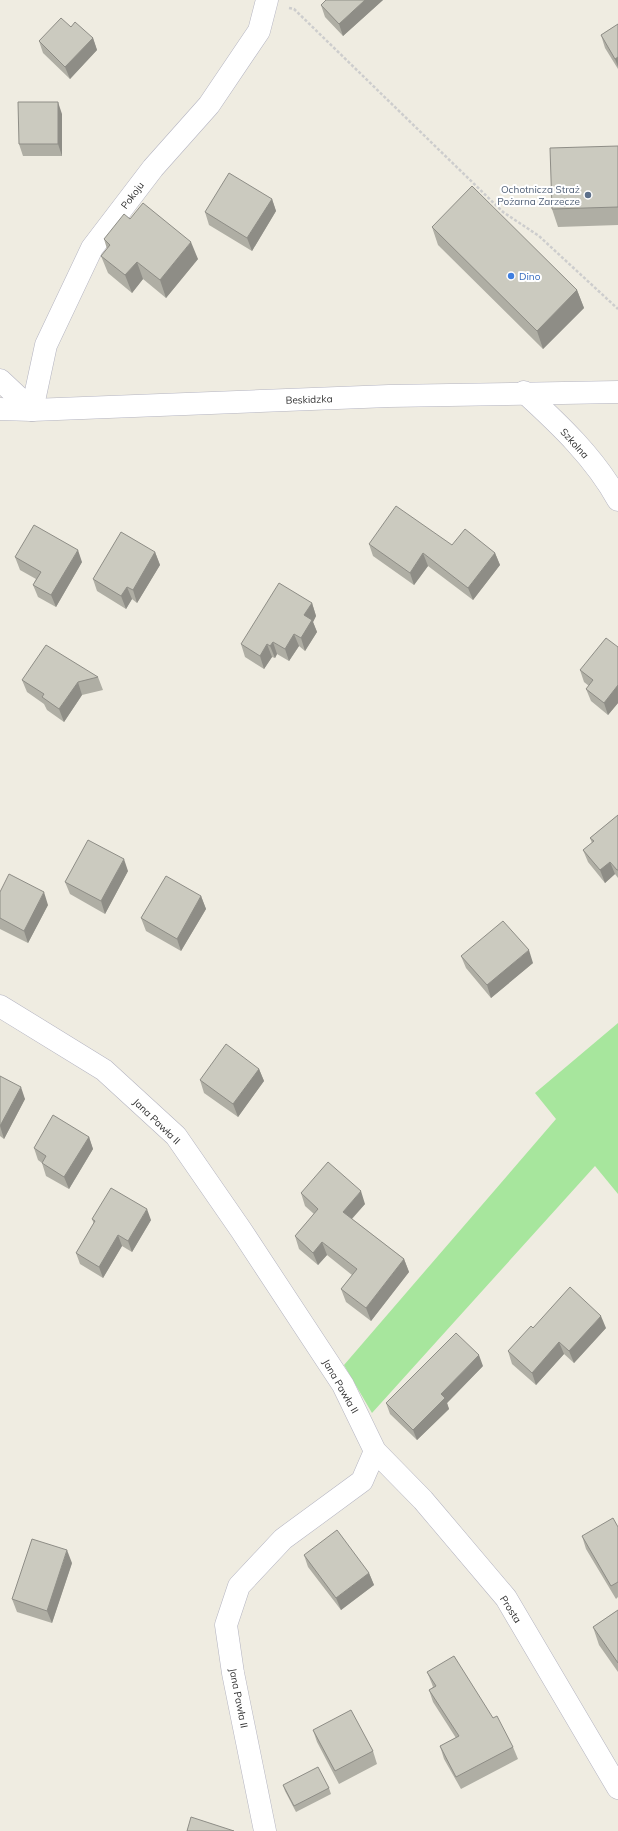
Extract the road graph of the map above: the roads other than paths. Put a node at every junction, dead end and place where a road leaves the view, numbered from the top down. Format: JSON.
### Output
{"nodes":[{"id":1,"x":267,"y":2,"type":"edge"},
{"id":2,"x":0,"y":380,"type":"edge"},
{"id":3,"x":524,"y":392,"type":"junction"},
{"id":4,"x":618,"y":392,"type":"edge"},
{"id":5,"x":0,"y":409,"type":"edge"},
{"id":6,"x":32,"y":410,"type":"junction"},
{"id":7,"x":618,"y":500,"type":"edge"},
{"id":8,"x":0,"y":1006,"type":"edge"},
{"id":9,"x":375,"y":1451,"type":"junction"},
{"id":10,"x":618,"y":1788,"type":"edge"},
{"id":11,"x":265,"y":1831,"type":"edge"}],
"edges":[{"from":1,"to":6,"type":"street","name":"Pokoju"},
{"from":2,"to":6,"type":"street"},
{"from":3,"to":4,"type":"street","name":"Beskidzka"},
{"from":3,"to":6,"type":"street","name":"Beskidzka"},
{"from":3,"to":7,"type":"street","name":"Szkolna"},
{"from":5,"to":6,"type":"street","name":"Beskidzka"},
{"from":8,"to":9,"type":"street","name":"Jana Pawła II"},
{"from":9,"to":10,"type":"street","name":"Prosta"},
{"from":9,"to":11,"type":"street","name":"Jana Pawła II"}]}
